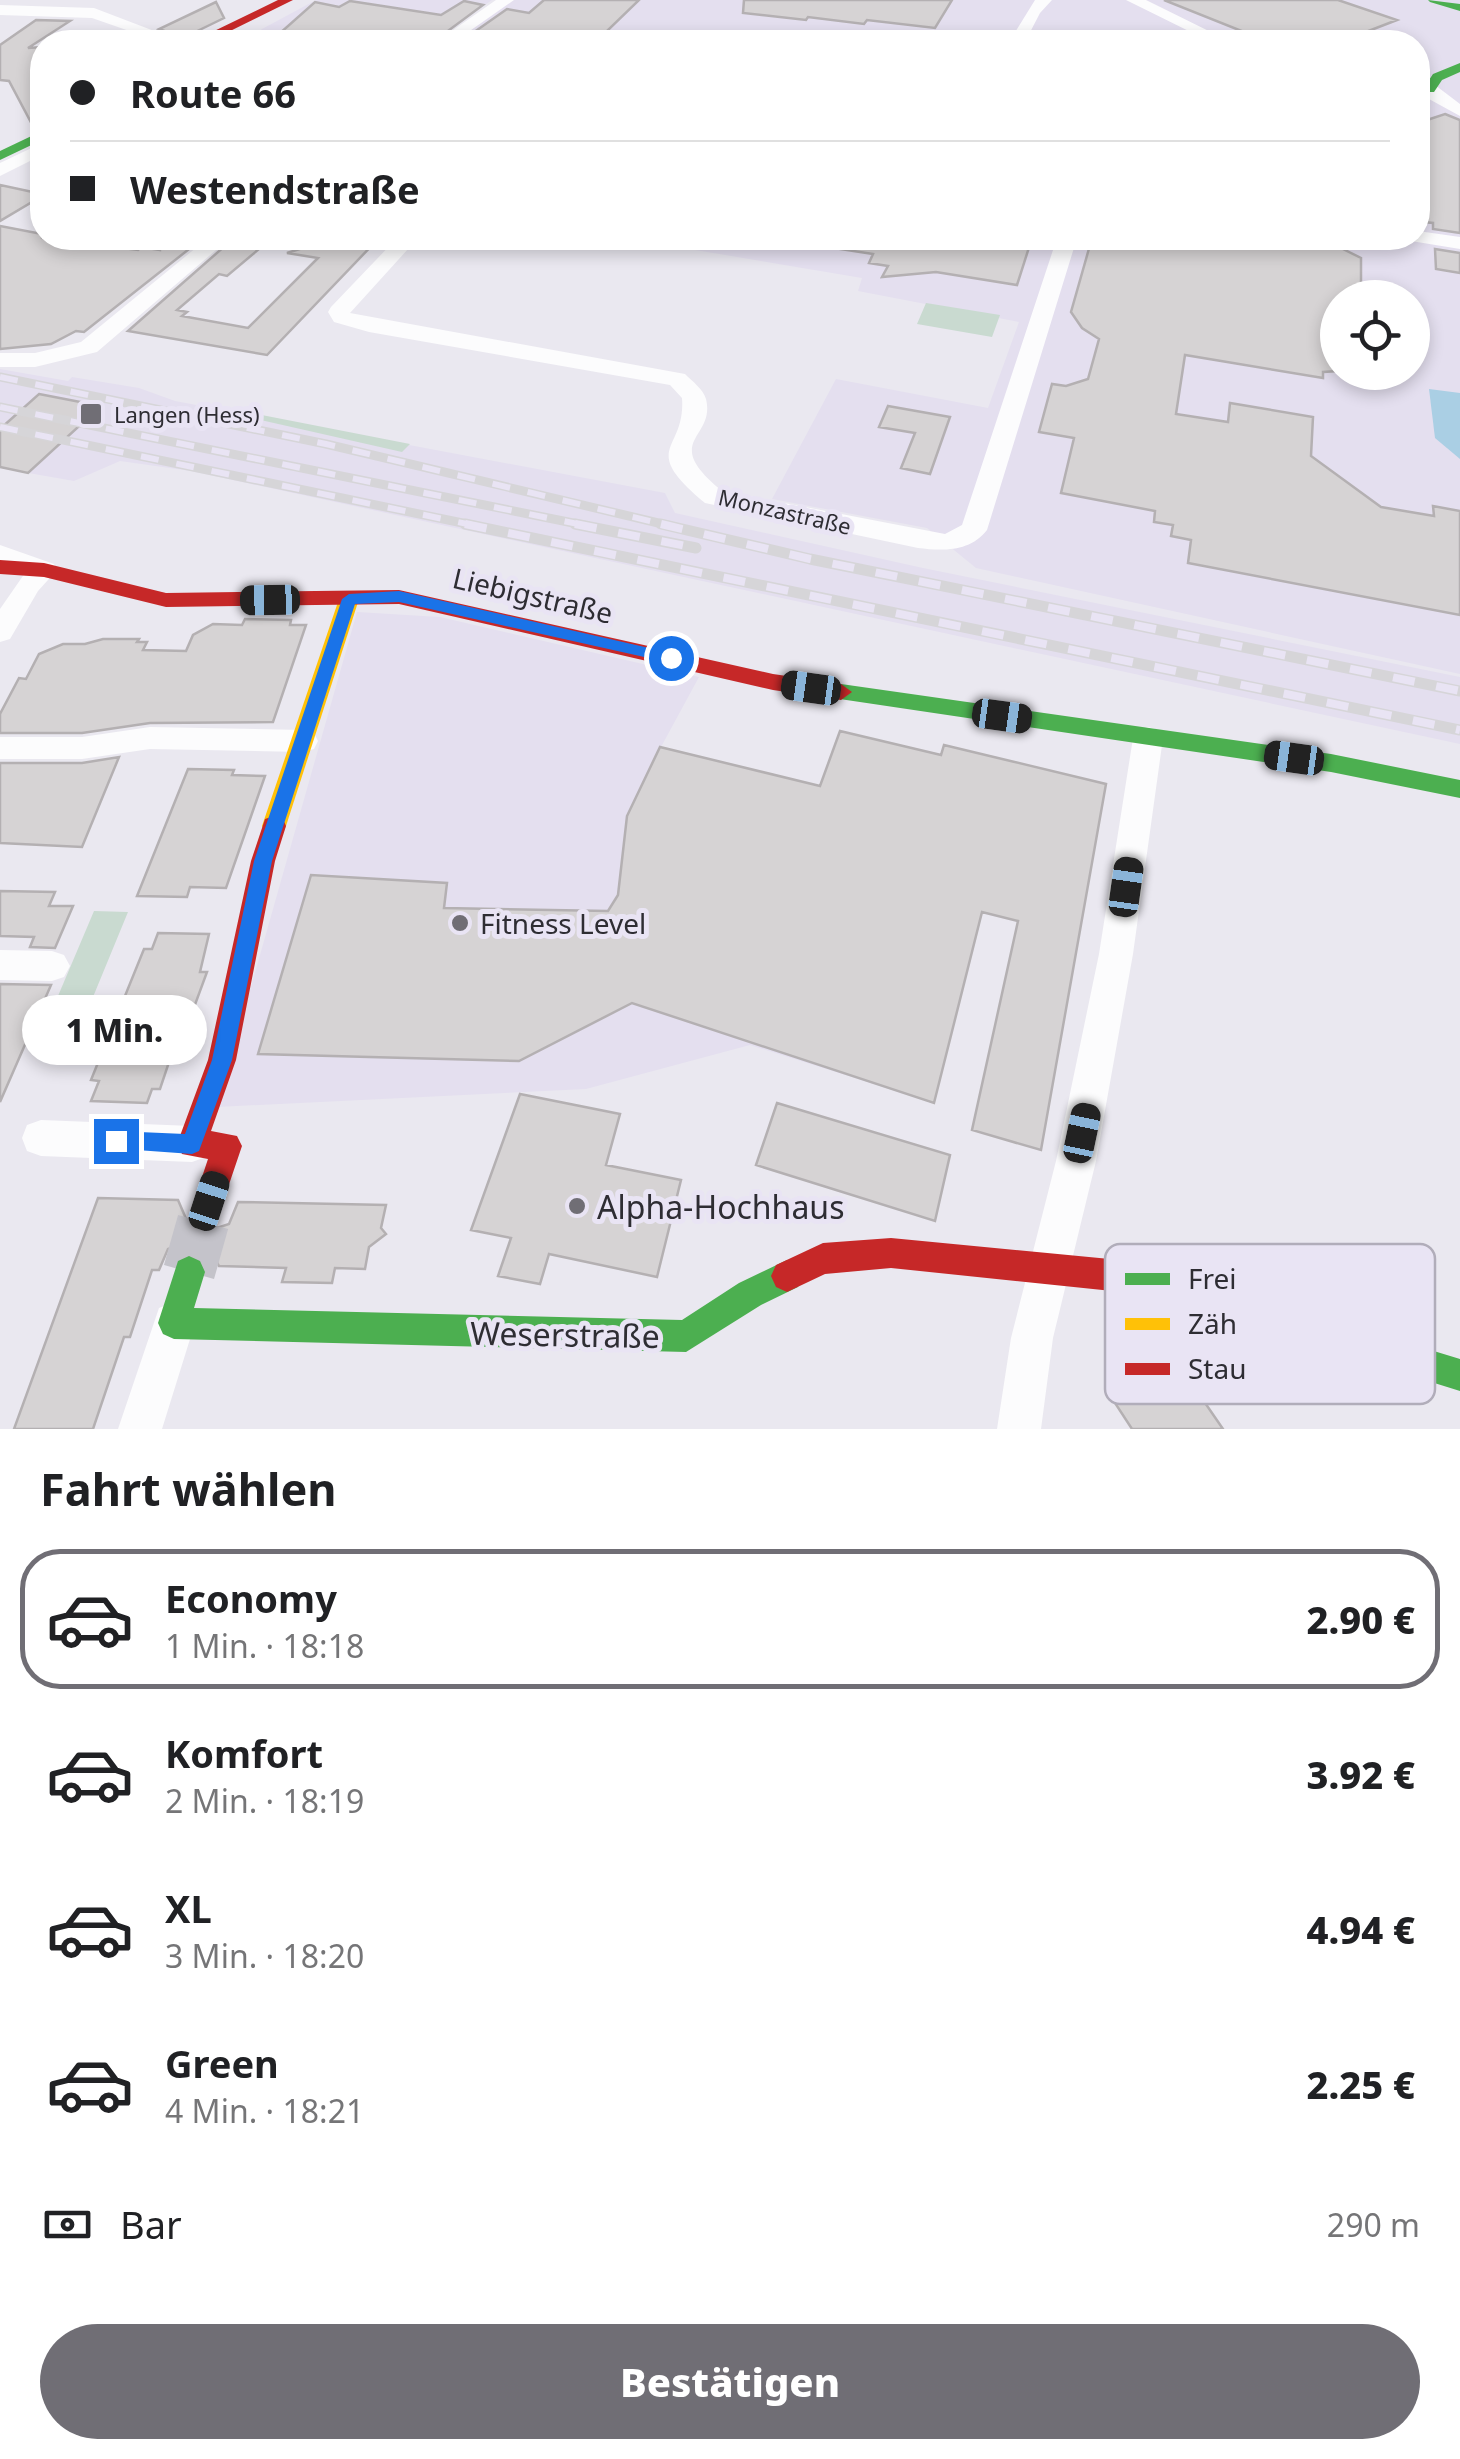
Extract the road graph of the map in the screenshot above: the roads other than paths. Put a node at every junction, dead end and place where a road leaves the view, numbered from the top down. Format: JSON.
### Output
{"nodes":[{"id":1,"x":287,"y":0,"type":"edge"},
{"id":2,"x":305,"y":0,"type":"edge"},
{"id":3,"x":506,"y":0,"type":"edge"},
{"id":4,"x":1044,"y":0,"type":"edge"},
{"id":5,"x":1134,"y":0,"type":"edge"},
{"id":6,"x":1434,"y":0,"type":"edge"},
{"id":7,"x":25,"y":6,"type":"edge"},
{"id":8,"x":1460,"y":8,"type":"edge"},
{"id":9,"x":0,"y":10,"type":"edge"},
{"id":10,"x":0,"y":27,"type":"edge"},
{"id":11,"x":150,"y":30,"type":"edge"},
{"id":12,"x":222,"y":30,"type":"edge"},
{"id":13,"x":256,"y":30,"type":"edge"},
{"id":14,"x":462,"y":30,"type":"edge"},
{"id":15,"x":1023,"y":30,"type":"edge"},
{"id":16,"x":1197,"y":30,"type":"edge"},
{"id":17,"x":1460,"y":67,"type":"edge"},
{"id":18,"x":1430,"y":82,"type":"edge"},
{"id":19,"x":1430,"y":93,"type":"edge"},
{"id":20,"x":1460,"y":111,"type":"edge"},
{"id":21,"x":30,"y":141,"type":"edge"},
{"id":22,"x":30,"y":154,"type":"edge"},
{"id":23,"x":0,"y":156,"type":"edge"},
{"id":24,"x":0,"y":170,"type":"edge"},
{"id":25,"x":1430,"y":239,"type":"edge"},
{"id":26,"x":1460,"y":243,"type":"edge"},
{"id":27,"x":206,"y":250,"type":"edge"},
{"id":28,"x":397,"y":250,"type":"edge"},
{"id":29,"x":1063,"y":250,"type":"edge"},
{"id":30,"x":0,"y":360,"type":"edge"},
{"id":31,"x":0,"y":554,"type":"edge"},
{"id":32,"x":0,"y":567,"type":"edge"},
{"id":33,"x":54,"y":572,"type":"junction"},
{"id":34,"x":349,"y":599,"type":"junction"},
{"id":35,"x":0,"y":632,"type":"edge"},
{"id":36,"x":1148,"y":738,"type":"junction"},
{"id":37,"x":303,"y":741,"type":"junction"},
{"id":38,"x":0,"y":748,"type":"edge"},
{"id":39,"x":1460,"y":789,"type":"edge"},
{"id":40,"x":0,"y":965,"type":"edge"},
{"id":41,"x":52,"y":966,"type":"dead end"},
{"id":42,"x":41,"y":1138,"type":"dead end"},
{"id":43,"x":192,"y":1144,"type":"junction"},
{"id":44,"x":209,"y":1201,"type":"tunnel mouth"},
{"id":45,"x":1049,"y":1267,"type":"junction"},
{"id":46,"x":189,"y":1272,"type":"tunnel mouth"},
{"id":47,"x":1105,"y":1274,"type":"edge"},
{"id":48,"x":174,"y":1323,"type":"junction"},
{"id":49,"x":1435,"y":1367,"type":"edge"},
{"id":50,"x":1460,"y":1375,"type":"edge"},
{"id":51,"x":140,"y":1429,"type":"edge"},
{"id":52,"x":1019,"y":1429,"type":"edge"}],
"edges":[{"from":1,"to":12,"type":"street"},
{"from":2,"to":13,"type":"street"},
{"from":3,"to":14,"type":"street"},
{"from":4,"to":15,"type":"street"},
{"from":5,"to":16,"type":"street"},
{"from":6,"to":8,"type":"street"},
{"from":7,"to":9,"type":"street"},
{"from":7,"to":10,"type":"street"},
{"from":7,"to":11,"type":"street"},
{"from":17,"to":18,"type":"street"},
{"from":19,"to":20,"type":"street"},
{"from":21,"to":23,"type":"street"},
{"from":22,"to":24,"type":"street"},
{"from":25,"to":26,"type":"street"},
{"from":27,"to":30,"type":"street"},
{"from":28,"to":29,"type":"street","name":"Monzastraße"},
{"from":31,"to":33,"type":"street"},
{"from":32,"to":33,"type":"street","name":"Liebigstraße"},
{"from":33,"to":34,"type":"street","name":"Liebigstraße"},
{"from":33,"to":35,"type":"street"},
{"from":34,"to":36,"type":"street","name":"Liebigstraße"},
{"from":34,"to":37,"type":"street"},
{"from":36,"to":39,"type":"street","name":"Liebigstraße"},
{"from":36,"to":45,"type":"street"},
{"from":37,"to":38,"type":"street"},
{"from":37,"to":43,"type":"street"},
{"from":40,"to":41,"type":"street"},
{"from":42,"to":43,"type":"street"},
{"from":43,"to":44,"type":"street"},
{"from":45,"to":47,"type":"street","name":"Weserstraße"},
{"from":45,"to":48,"type":"street","name":"Weserstraße"},
{"from":45,"to":52,"type":"street"},
{"from":46,"to":48,"type":"street"},
{"from":48,"to":51,"type":"street"},
{"from":49,"to":50,"type":"street","name":"Weserstraße"}]}
